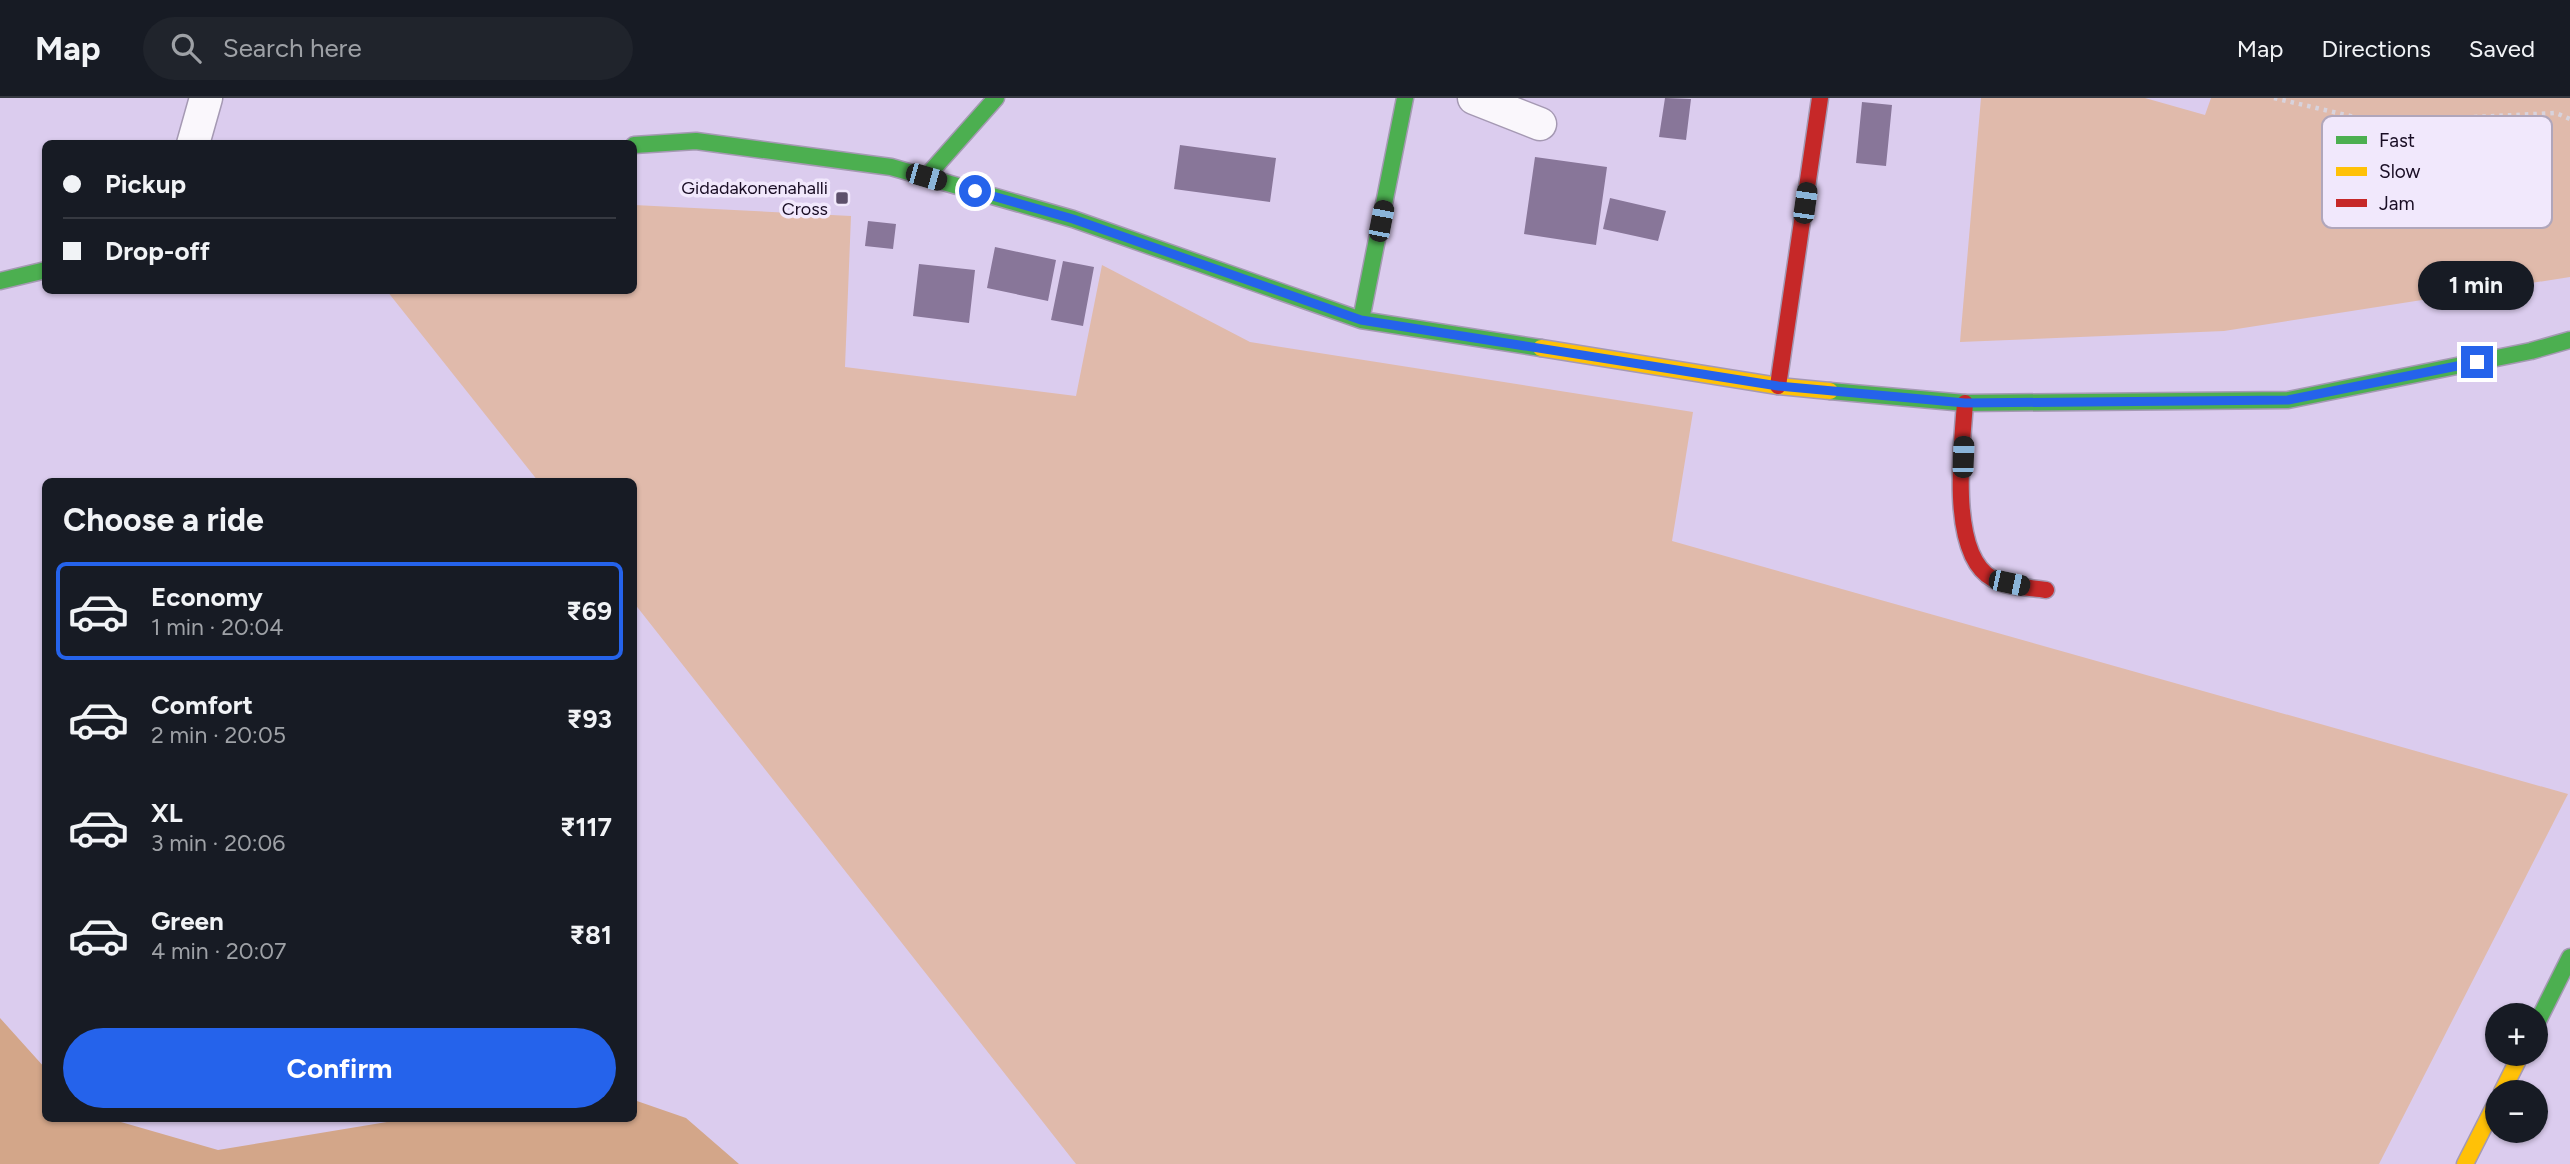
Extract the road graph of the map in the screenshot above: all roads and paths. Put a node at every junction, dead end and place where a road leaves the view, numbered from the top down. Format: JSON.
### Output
{"nodes":[{"id":1,"x":206,"y":98,"type":"edge"},
{"id":2,"x":996,"y":98,"type":"edge"},
{"id":3,"x":1405,"y":98,"type":"edge"},
{"id":4,"x":1474,"y":98,"type":"edge"},
{"id":5,"x":1820,"y":98,"type":"edge"},
{"id":6,"x":2274,"y":98,"type":"edge"},
{"id":7,"x":2350,"y":116,"type":"edge"},
{"id":8,"x":2495,"y":116,"type":"edge"},
{"id":9,"x":2570,"y":118,"type":"edge"},
{"id":10,"x":1540,"y":124,"type":"dead end"},
{"id":11,"x":194,"y":140,"type":"edge"},
{"id":12,"x":637,"y":145,"type":"edge"},
{"id":13,"x":926,"y":177,"type":"junction"},
{"id":14,"x":42,"y":271,"type":"edge"},
{"id":15,"x":0,"y":282,"type":"edge"},
{"id":16,"x":1361,"y":320,"type":"junction"},
{"id":17,"x":2570,"y":340,"type":"edge"},
{"id":18,"x":1778,"y":386,"type":"junction"},
{"id":19,"x":1965,"y":403,"type":"junction"},
{"id":20,"x":2046,"y":590,"type":"dead end"},
{"id":21,"x":2570,"y":957,"type":"edge"},
{"id":22,"x":2547,"y":1003,"type":"edge"},
{"id":23,"x":2485,"y":1125,"type":"edge"},
{"id":24,"x":2465,"y":1164,"type":"edge"}],
"edges":[{"from":1,"to":11,"type":"street"},
{"from":2,"to":13,"type":"main road"},
{"from":3,"to":16,"type":"main road"},
{"from":4,"to":10,"type":"street"},
{"from":5,"to":18,"type":"main road"},
{"from":6,"to":7,"type":"path"},
{"from":8,"to":9,"type":"path"},
{"from":12,"to":13,"type":"main road"},
{"from":13,"to":16,"type":"main road"},
{"from":14,"to":15,"type":"main road"},
{"from":16,"to":18,"type":"main road"},
{"from":17,"to":19,"type":"main road"},
{"from":18,"to":19,"type":"main road"},
{"from":19,"to":20,"type":"main road"},
{"from":21,"to":22,"type":"main road"},
{"from":23,"to":24,"type":"main road"}]}
